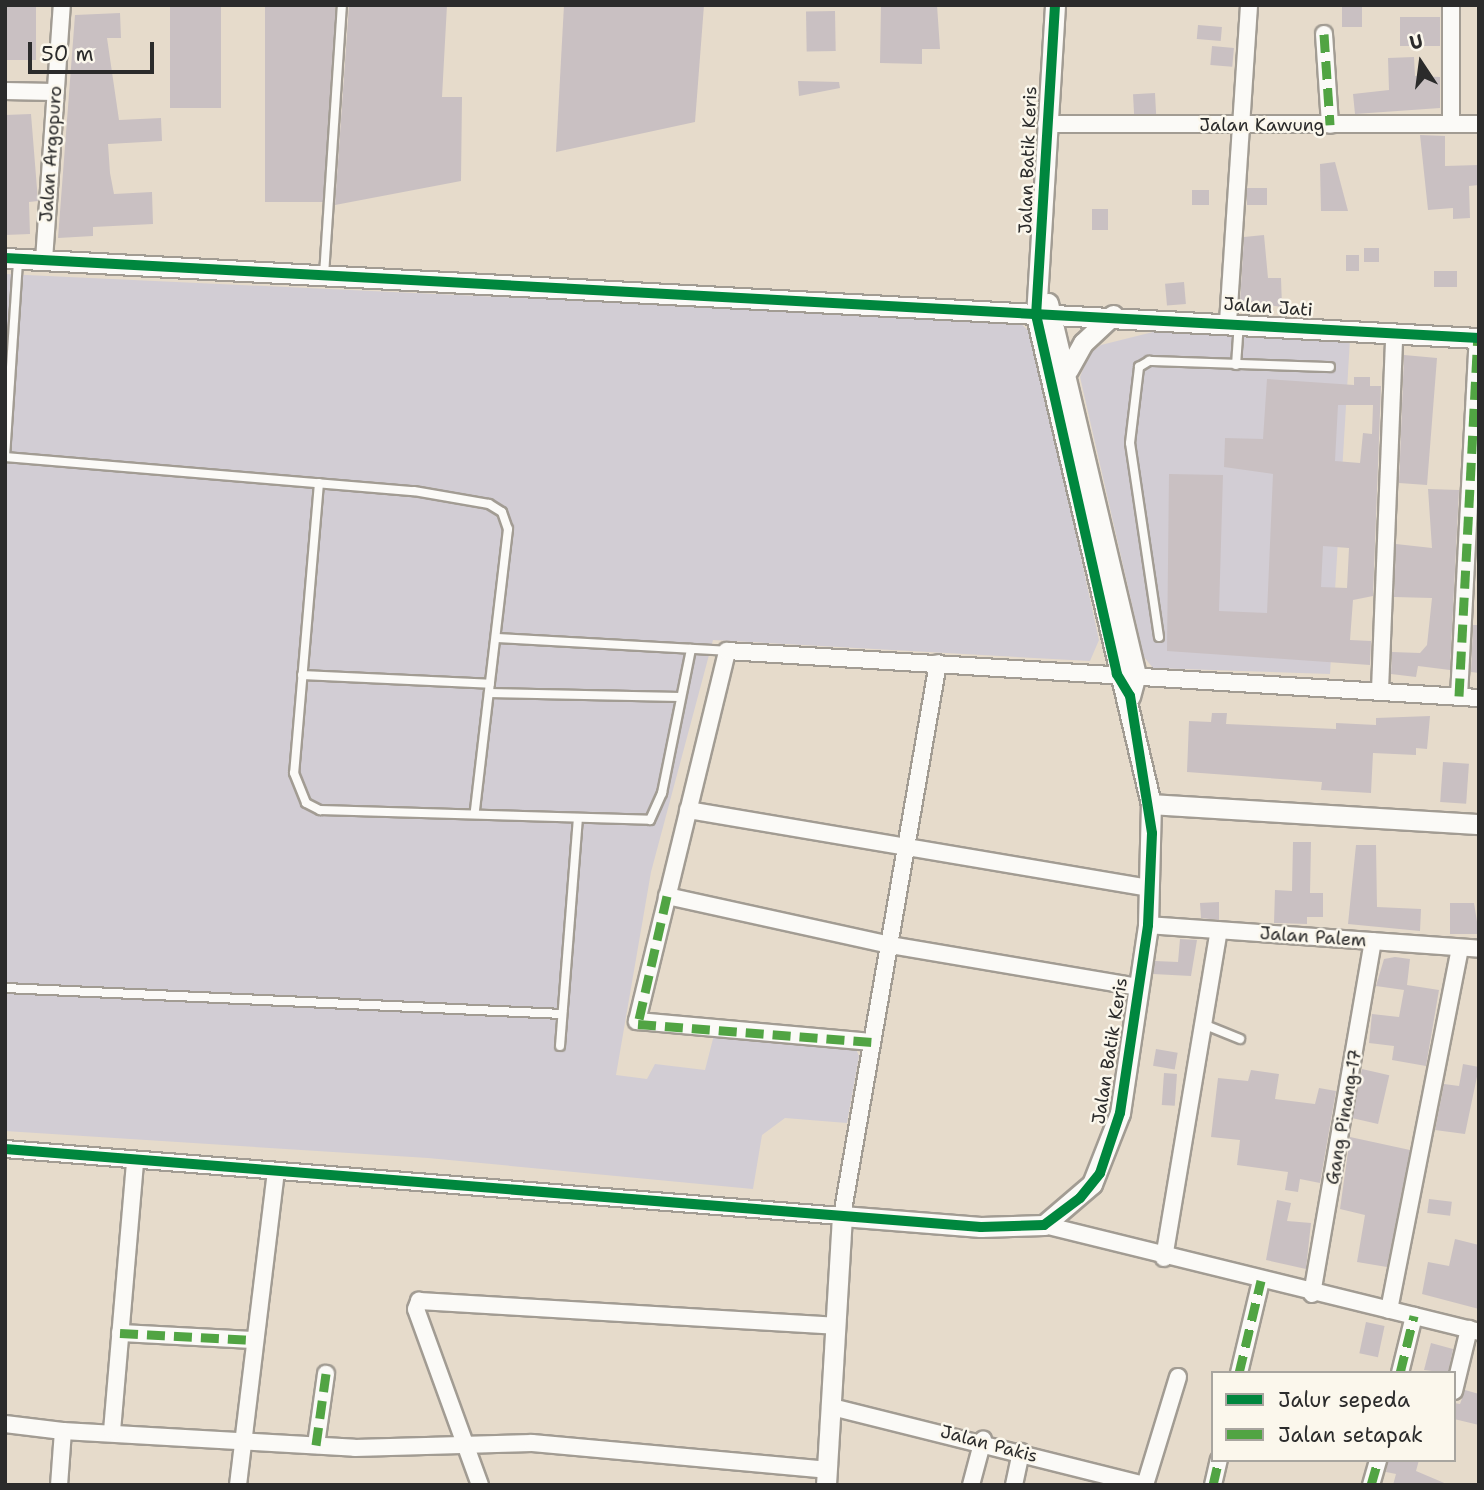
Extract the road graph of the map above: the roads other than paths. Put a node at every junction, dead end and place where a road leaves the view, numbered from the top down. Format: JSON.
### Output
{"nodes":[{"id":1,"x":62,"y":5,"type":"edge"},
{"id":2,"x":342,"y":5,"type":"edge"},
{"id":3,"x":1055,"y":5,"type":"edge"},
{"id":4,"x":1249,"y":5,"type":"edge"},
{"id":5,"x":1451,"y":5,"type":"edge"},
{"id":6,"x":1324,"y":33,"type":"dead end"},
{"id":7,"x":5,"y":91,"type":"edge"},
{"id":8,"x":54,"y":92,"type":"junction"},
{"id":9,"x":1046,"y":124,"type":"junction"},
{"id":10,"x":1237,"y":124,"type":"junction"},
{"id":11,"x":1451,"y":124,"type":"junction"},
{"id":12,"x":1479,"y":124,"type":"edge"},
{"id":13,"x":1330,"y":125,"type":"junction"},
{"id":14,"x":12,"y":259,"type":"edge"},
{"id":15,"x":44,"y":260,"type":"junction"},
{"id":16,"x":324,"y":275,"type":"junction"},
{"id":17,"x":1045,"y":315,"type":"junction"},
{"id":18,"x":1112,"y":315,"type":"junction"},
{"id":19,"x":1233,"y":322,"type":"junction"},
{"id":20,"x":1394,"y":334,"type":"junction"},
{"id":21,"x":1478,"y":338,"type":"edge"},
{"id":22,"x":1236,"y":365,"type":"junction"},
{"id":23,"x":1330,"y":367,"type":"dead end"},
{"id":24,"x":9,"y":370,"type":"edge"},
{"id":25,"x":1068,"y":370,"type":"junction"},
{"id":26,"x":5,"y":457,"type":"edge"},
{"id":27,"x":1088,"y":459,"type":"junction"},
{"id":28,"x":1068,"y":463,"type":"junction"},
{"id":29,"x":318,"y":483,"type":"junction"},
{"id":30,"x":1110,"y":558,"type":"junction"},
{"id":31,"x":1091,"y":562,"type":"junction"},
{"id":32,"x":1159,"y":637,"type":"dead end"},
{"id":33,"x":497,"y":638,"type":"junction"},
{"id":34,"x":691,"y":649,"type":"junction"},
{"id":35,"x":727,"y":651,"type":"junction"},
{"id":36,"x":938,"y":663,"type":"junction"},
{"id":37,"x":1116,"y":674,"type":"junction"},
{"id":38,"x":1136,"y":674,"type":"junction"},
{"id":39,"x":302,"y":675,"type":"junction"},
{"id":40,"x":489,"y":689,"type":"junction"},
{"id":41,"x":1380,"y":690,"type":"junction"},
{"id":42,"x":1130,"y":696,"type":"junction"},
{"id":43,"x":1459,"y":696,"type":"junction"},
{"id":44,"x":680,"y":697,"type":"junction"},
{"id":45,"x":1479,"y":698,"type":"edge"},
{"id":46,"x":1151,"y":804,"type":"junction"},
{"id":47,"x":688,"y":810,"type":"junction"},
{"id":48,"x":475,"y":812,"type":"junction"},
{"id":49,"x":578,"y":819,"type":"junction"},
{"id":50,"x":1479,"y":824,"type":"edge"},
{"id":51,"x":908,"y":846,"type":"junction"},
{"id":52,"x":1149,"y":888,"type":"junction"},
{"id":53,"x":667,"y":896,"type":"junction"},
{"id":54,"x":1148,"y":925,"type":"junction"},
{"id":55,"x":1219,"y":931,"type":"junction"},
{"id":56,"x":1373,"y":941,"type":"junction"},
{"id":57,"x":890,"y":945,"type":"junction"},
{"id":58,"x":1460,"y":948,"type":"junction"},
{"id":59,"x":1479,"y":949,"type":"edge"},
{"id":60,"x":1138,"y":987,"type":"junction"},
{"id":61,"x":5,"y":988,"type":"edge"},
{"id":62,"x":562,"y":1014,"type":"junction"},
{"id":63,"x":1203,"y":1024,"type":"junction"},
{"id":64,"x":1240,"y":1038,"type":"dead end"},
{"id":65,"x":872,"y":1042,"type":"junction"},
{"id":66,"x":560,"y":1046,"type":"dead end"},
{"id":67,"x":5,"y":1149,"type":"edge"},
{"id":68,"x":135,"y":1160,"type":"junction"},
{"id":69,"x":276,"y":1172,"type":"junction"},
{"id":70,"x":842,"y":1216,"type":"junction"},
{"id":71,"x":1045,"y":1225,"type":"junction"},
{"id":72,"x":1164,"y":1258,"type":"junction"},
{"id":73,"x":1261,"y":1281,"type":"junction"},
{"id":74,"x":1312,"y":1294,"type":"junction"},
{"id":75,"x":1388,"y":1310,"type":"junction"},
{"id":76,"x":1414,"y":1316,"type":"junction"},
{"id":77,"x":835,"y":1326,"type":"junction"},
{"id":78,"x":1474,"y":1331,"type":"edge"},
{"id":79,"x":120,"y":1334,"type":"junction"},
{"id":80,"x":254,"y":1340,"type":"junction"},
{"id":81,"x":1240,"y":1371,"type":"edge"},
{"id":82,"x":1400,"y":1371,"type":"edge"},
{"id":83,"x":326,"y":1374,"type":"dead end"},
{"id":84,"x":1178,"y":1377,"type":"dead end"},
{"id":85,"x":1456,"y":1385,"type":"edge"},
{"id":86,"x":832,"y":1407,"type":"junction"},
{"id":87,"x":5,"y":1423,"type":"edge"},
{"id":88,"x":63,"y":1431,"type":"junction"},
{"id":89,"x":112,"y":1431,"type":"junction"},
{"id":90,"x":983,"y":1440,"type":"junction"},
{"id":91,"x":242,"y":1441,"type":"junction"},
{"id":92,"x":466,"y":1441,"type":"junction"},
{"id":93,"x":316,"y":1446,"type":"junction"},
{"id":94,"x":1021,"y":1452,"type":"junction"},
{"id":95,"x":1219,"y":1462,"type":"edge"},
{"id":96,"x":1377,"y":1462,"type":"edge"},
{"id":97,"x":826,"y":1477,"type":"edge"},
{"id":98,"x":1116,"y":1482,"type":"edge"},
{"id":99,"x":59,"y":1485,"type":"edge"},
{"id":100,"x":238,"y":1485,"type":"edge"},
{"id":101,"x":480,"y":1485,"type":"edge"},
{"id":102,"x":971,"y":1485,"type":"edge"},
{"id":103,"x":1014,"y":1485,"type":"edge"},
{"id":104,"x":1144,"y":1485,"type":"edge"},
{"id":105,"x":1213,"y":1485,"type":"edge"},
{"id":106,"x":1371,"y":1485,"type":"edge"}],
"edges":[{"from":1,"to":8,"type":"street","name":"Jalan Argopuro"},
{"from":2,"to":16,"type":"lane"},
{"from":3,"to":9,"type":"street","name":"Jalan Batik Keris"},
{"from":4,"to":10,"type":"street"},
{"from":5,"to":11,"type":"street"},
{"from":6,"to":13,"type":"street"},
{"from":7,"to":8,"type":"street"},
{"from":8,"to":15,"type":"street","name":"Jalan Argopuro"},
{"from":9,"to":10,"type":"street","name":"Jalan Kawung"},
{"from":9,"to":17,"type":"street","name":"Jalan Batik Keris"},
{"from":10,"to":13,"type":"street","name":"Jalan Kawung"},
{"from":10,"to":19,"type":"street"},
{"from":11,"to":12,"type":"street","name":"Jalan Kawung"},
{"from":11,"to":13,"type":"street","name":"Jalan Kawung"},
{"from":14,"to":15,"type":"street","name":"Jalan Jati"},
{"from":14,"to":24,"type":"lane"},
{"from":15,"to":16,"type":"street","name":"Jalan Jati"},
{"from":16,"to":17,"type":"street","name":"Jalan Jati"},
{"from":17,"to":18,"type":"street","name":"Jalan Jati"},
{"from":17,"to":25,"type":"street"},
{"from":17,"to":28,"type":"street"},
{"from":18,"to":19,"type":"street","name":"Jalan Jati"},
{"from":18,"to":25,"type":"street"},
{"from":19,"to":20,"type":"street","name":"Jalan Jati"},
{"from":19,"to":22,"type":"lane"},
{"from":20,"to":21,"type":"street","name":"Jalan Jati"},
{"from":20,"to":41,"type":"street"},
{"from":21,"to":43,"type":"street"},
{"from":22,"to":23,"type":"lane"},
{"from":22,"to":32,"type":"lane"},
{"from":24,"to":26,"type":"lane"},
{"from":25,"to":27,"type":"street"},
{"from":26,"to":29,"type":"lane"},
{"from":27,"to":28,"type":"street"},
{"from":27,"to":30,"type":"street"},
{"from":28,"to":31,"type":"street"},
{"from":29,"to":33,"type":"lane"},
{"from":29,"to":39,"type":"lane"},
{"from":30,"to":31,"type":"street"},
{"from":30,"to":38,"type":"street"},
{"from":31,"to":37,"type":"street"},
{"from":33,"to":34,"type":"lane"},
{"from":33,"to":40,"type":"lane"},
{"from":34,"to":35,"type":"lane"},
{"from":34,"to":44,"type":"lane"},
{"from":35,"to":36,"type":"street"},
{"from":35,"to":47,"type":"street"},
{"from":36,"to":37,"type":"street"},
{"from":36,"to":51,"type":"street"},
{"from":37,"to":38,"type":"street"},
{"from":37,"to":42,"type":"street"},
{"from":38,"to":41,"type":"street"},
{"from":38,"to":42,"type":"street"},
{"from":39,"to":40,"type":"lane"},
{"from":39,"to":48,"type":"lane"},
{"from":40,"to":44,"type":"lane"},
{"from":40,"to":48,"type":"lane"},
{"from":41,"to":43,"type":"street"},
{"from":42,"to":46,"type":"street","name":"Jalan Batik Keris"},
{"from":43,"to":45,"type":"street"},
{"from":44,"to":49,"type":"lane"},
{"from":46,"to":50,"type":"street"},
{"from":46,"to":52,"type":"street","name":"Jalan Batik Keris"},
{"from":47,"to":51,"type":"street"},
{"from":47,"to":53,"type":"street"},
{"from":48,"to":49,"type":"lane"},
{"from":49,"to":62,"type":"lane"},
{"from":51,"to":52,"type":"street"},
{"from":51,"to":57,"type":"street"},
{"from":52,"to":54,"type":"street","name":"Jalan Batik Keris"},
{"from":53,"to":57,"type":"street"},
{"from":53,"to":65,"type":"street"},
{"from":54,"to":55,"type":"street","name":"Jalan Palem"},
{"from":54,"to":60,"type":"street","name":"Jalan Batik Keris"},
{"from":55,"to":56,"type":"street","name":"Jalan Palem"},
{"from":55,"to":63,"type":"street"},
{"from":56,"to":58,"type":"street","name":"Jalan Palem"},
{"from":56,"to":74,"type":"street","name":"Gang Pinang-17"},
{"from":57,"to":60,"type":"street"},
{"from":57,"to":65,"type":"street"},
{"from":58,"to":59,"type":"street","name":"Jalan Palem"},
{"from":58,"to":75,"type":"street"},
{"from":60,"to":71,"type":"street","name":"Jalan Batik Keris"},
{"from":61,"to":62,"type":"lane"},
{"from":62,"to":66,"type":"lane"},
{"from":63,"to":64,"type":"lane"},
{"from":63,"to":72,"type":"street"},
{"from":65,"to":70,"type":"street"},
{"from":67,"to":68,"type":"street"},
{"from":68,"to":69,"type":"street"},
{"from":68,"to":79,"type":"street"},
{"from":69,"to":70,"type":"street"},
{"from":69,"to":80,"type":"street"},
{"from":70,"to":71,"type":"street"},
{"from":70,"to":77,"type":"street"},
{"from":71,"to":72,"type":"street"},
{"from":72,"to":73,"type":"street"},
{"from":73,"to":74,"type":"street"},
{"from":73,"to":81,"type":"street"},
{"from":74,"to":75,"type":"street"},
{"from":75,"to":76,"type":"street"},
{"from":76,"to":78,"type":"street"},
{"from":76,"to":82,"type":"street"},
{"from":77,"to":86,"type":"street"},
{"from":77,"to":92,"type":"street"},
{"from":78,"to":85,"type":"street"},
{"from":79,"to":80,"type":"street"},
{"from":79,"to":89,"type":"street"},
{"from":80,"to":91,"type":"street"},
{"from":83,"to":93,"type":"street"},
{"from":84,"to":104,"type":"street"},
{"from":86,"to":90,"type":"street","name":"Jalan Pakis"},
{"from":86,"to":97,"type":"street"},
{"from":87,"to":88,"type":"street"},
{"from":88,"to":89,"type":"street"},
{"from":88,"to":99,"type":"street"},
{"from":89,"to":91,"type":"street"},
{"from":90,"to":94,"type":"street","name":"Jalan Pakis"},
{"from":90,"to":102,"type":"street"},
{"from":91,"to":93,"type":"street"},
{"from":91,"to":100,"type":"street"},
{"from":92,"to":93,"type":"street"},
{"from":92,"to":97,"type":"street"},
{"from":92,"to":101,"type":"street"},
{"from":94,"to":98,"type":"street","name":"Jalan Pakis"},
{"from":94,"to":103,"type":"street"},
{"from":95,"to":105,"type":"street"},
{"from":96,"to":106,"type":"street"},
{"from":98,"to":104,"type":"street","name":"Jalan Pakis"}]}
